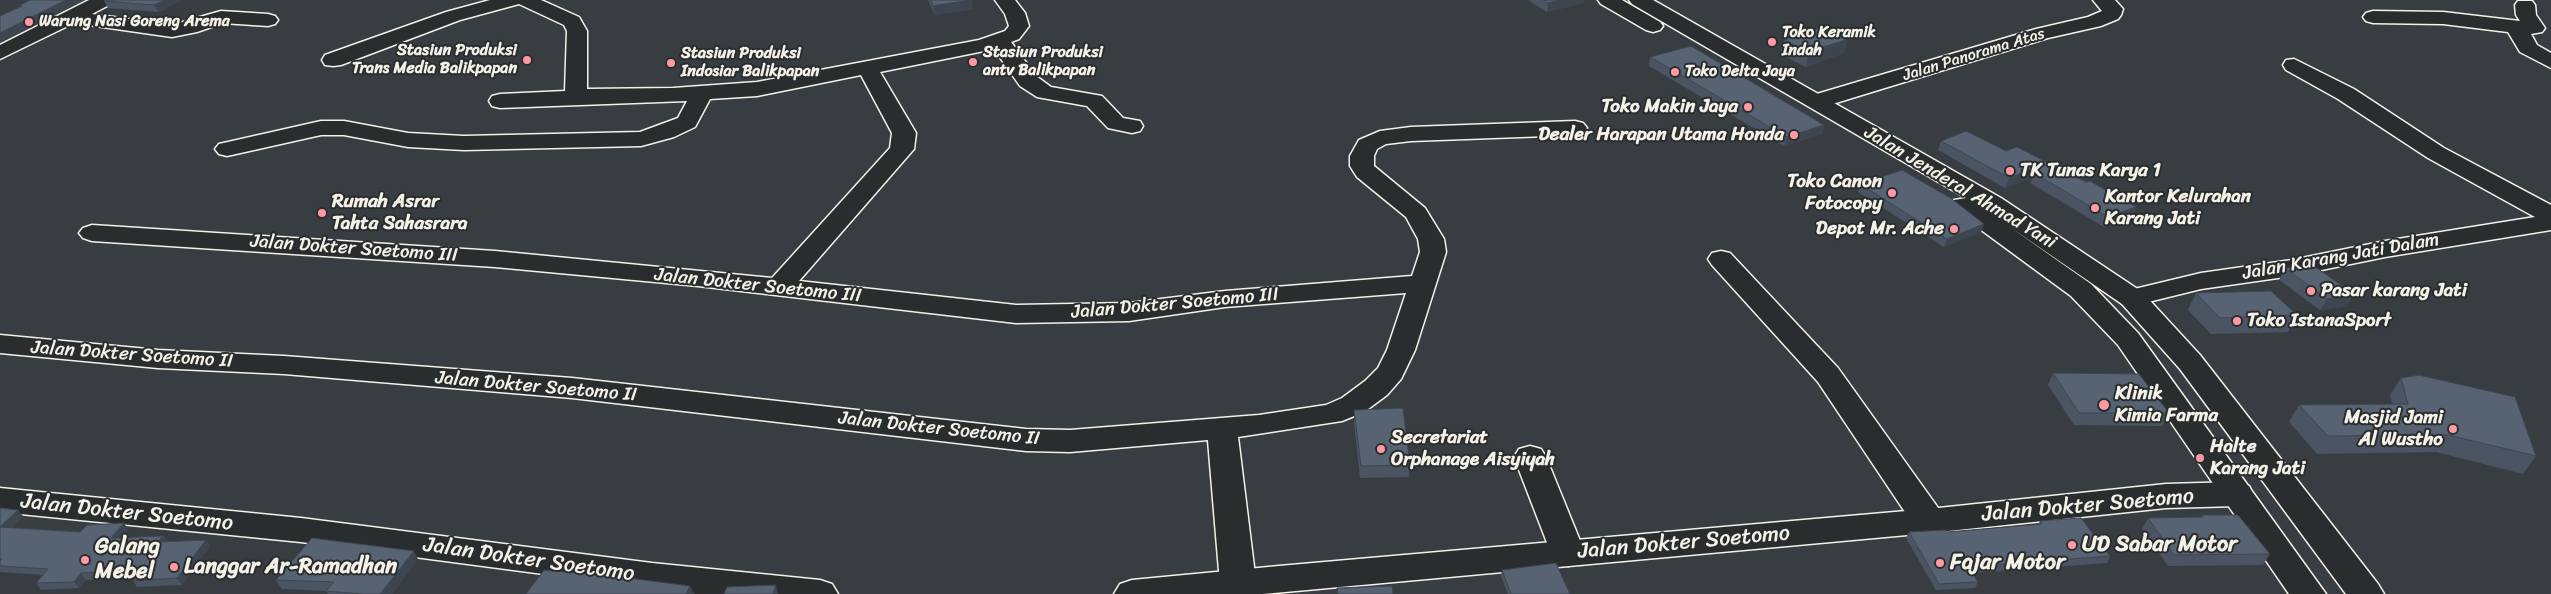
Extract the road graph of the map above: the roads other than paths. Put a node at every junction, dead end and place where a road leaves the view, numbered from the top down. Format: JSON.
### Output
{"nodes":[{"id":1,"x":104,"y":0,"type":"edge"},
{"id":2,"x":513,"y":0,"type":"edge"},
{"id":3,"x":525,"y":0,"type":"edge"},
{"id":4,"x":1005,"y":0,"type":"edge"},
{"id":5,"x":1608,"y":0,"type":"edge"},
{"id":6,"x":1639,"y":0,"type":"edge"},
{"id":7,"x":2102,"y":0,"type":"edge"},
{"id":8,"x":2524,"y":5,"type":"dead end"},
{"id":9,"x":72,"y":16,"type":"junction"},
{"id":10,"x":2373,"y":17,"type":"dead end"},
{"id":11,"x":268,"y":20,"type":"dead end"},
{"id":12,"x":2526,"y":28,"type":"junction"},
{"id":13,"x":999,"y":41,"type":"junction"},
{"id":14,"x":0,"y":53,"type":"edge"},
{"id":15,"x":333,"y":60,"type":"dead end"},
{"id":16,"x":2551,"y":62,"type":"edge"},
{"id":17,"x":2294,"y":65,"type":"dead end"},
{"id":18,"x":867,"y":67,"type":"junction"},
{"id":19,"x":702,"y":93,"type":"junction"},
{"id":20,"x":576,"y":97,"type":"junction"},
{"id":21,"x":500,"y":101,"type":"dead end"},
{"id":22,"x":1818,"y":101,"type":"junction"},
{"id":23,"x":1132,"y":126,"type":"dead end"},
{"id":24,"x":1574,"y":128,"type":"dead end"},
{"id":25,"x":227,"y":149,"type":"dead end"},
{"id":26,"x":2551,"y":215,"type":"edge"},
{"id":27,"x":2551,"y":222,"type":"edge"},
{"id":28,"x":92,"y":233,"type":"dead end"},
{"id":29,"x":1721,"y":259,"type":"dead end"},
{"id":30,"x":1423,"y":283,"type":"junction"},
{"id":31,"x":779,"y":287,"type":"junction"},
{"id":32,"x":2132,"y":298,"type":"junction"},
{"id":33,"x":0,"y":344,"type":"edge"},
{"id":34,"x":1222,"y":429,"type":"junction"},
{"id":35,"x":1530,"y":457,"type":"dead end"},
{"id":36,"x":2237,"y":494,"type":"junction"},
{"id":37,"x":0,"y":500,"type":"edge"},
{"id":38,"x":1928,"y":521,"type":"junction"},
{"id":39,"x":1568,"y":553,"type":"junction"},
{"id":40,"x":1238,"y":583,"type":"junction"},
{"id":41,"x":820,"y":594,"type":"edge"},
{"id":42,"x":1132,"y":594,"type":"edge"},
{"id":43,"x":2308,"y":594,"type":"edge"},
{"id":44,"x":2366,"y":594,"type":"edge"}],
"edges":[{"from":1,"to":9,"type":"street"},
{"from":2,"to":15,"type":"street"},
{"from":3,"to":20,"type":"street"},
{"from":4,"to":13,"type":"street"},
{"from":5,"to":36,"type":"street","name":"Jalan Jenderal Ahmad Yani"},
{"from":6,"to":22,"type":"street","name":"Jalan Jenderal Ahmad Yani"},
{"from":7,"to":22,"type":"street","name":"Jalan Panorama Atas"},
{"from":8,"to":12,"type":"street"},
{"from":9,"to":11,"type":"street"},
{"from":9,"to":14,"type":"street"},
{"from":10,"to":12,"type":"street"},
{"from":12,"to":16,"type":"street"},
{"from":13,"to":18,"type":"street"},
{"from":13,"to":23,"type":"street"},
{"from":17,"to":26,"type":"street"},
{"from":18,"to":19,"type":"street"},
{"from":18,"to":31,"type":"street"},
{"from":19,"to":20,"type":"street"},
{"from":19,"to":25,"type":"street"},
{"from":20,"to":21,"type":"street"},
{"from":22,"to":32,"type":"street","name":"Jalan Jenderal Ahmad Yani"},
{"from":24,"to":30,"type":"street","name":"Jalan Dokter Soetomo II"},
{"from":27,"to":32,"type":"street","name":"Jalan Karang Jati Dalam"},
{"from":28,"to":31,"type":"street","name":"Jalan Dokter Soetomo III"},
{"from":29,"to":38,"type":"street"},
{"from":30,"to":31,"type":"street","name":"Jalan Dokter Soetomo III"},
{"from":30,"to":34,"type":"street","name":"Jalan Dokter Soetomo II"},
{"from":32,"to":44,"type":"street","name":"Jalan Jenderal Ahmad Yani"},
{"from":33,"to":34,"type":"street","name":"Jalan Dokter Soetomo II"},
{"from":34,"to":40,"type":"street"},
{"from":35,"to":39,"type":"street"},
{"from":36,"to":38,"type":"street","name":"Jalan Dokter Soetomo"},
{"from":36,"to":43,"type":"street","name":"Jalan Jenderal Ahmad Yani"},
{"from":37,"to":41,"type":"street","name":"Jalan Dokter Soetomo"},
{"from":38,"to":39,"type":"street","name":"Jalan Dokter Soetomo"},
{"from":39,"to":40,"type":"street","name":"Jalan Dokter Soetomo"},
{"from":40,"to":42,"type":"street","name":"Jalan Dokter Soetomo"}]}
